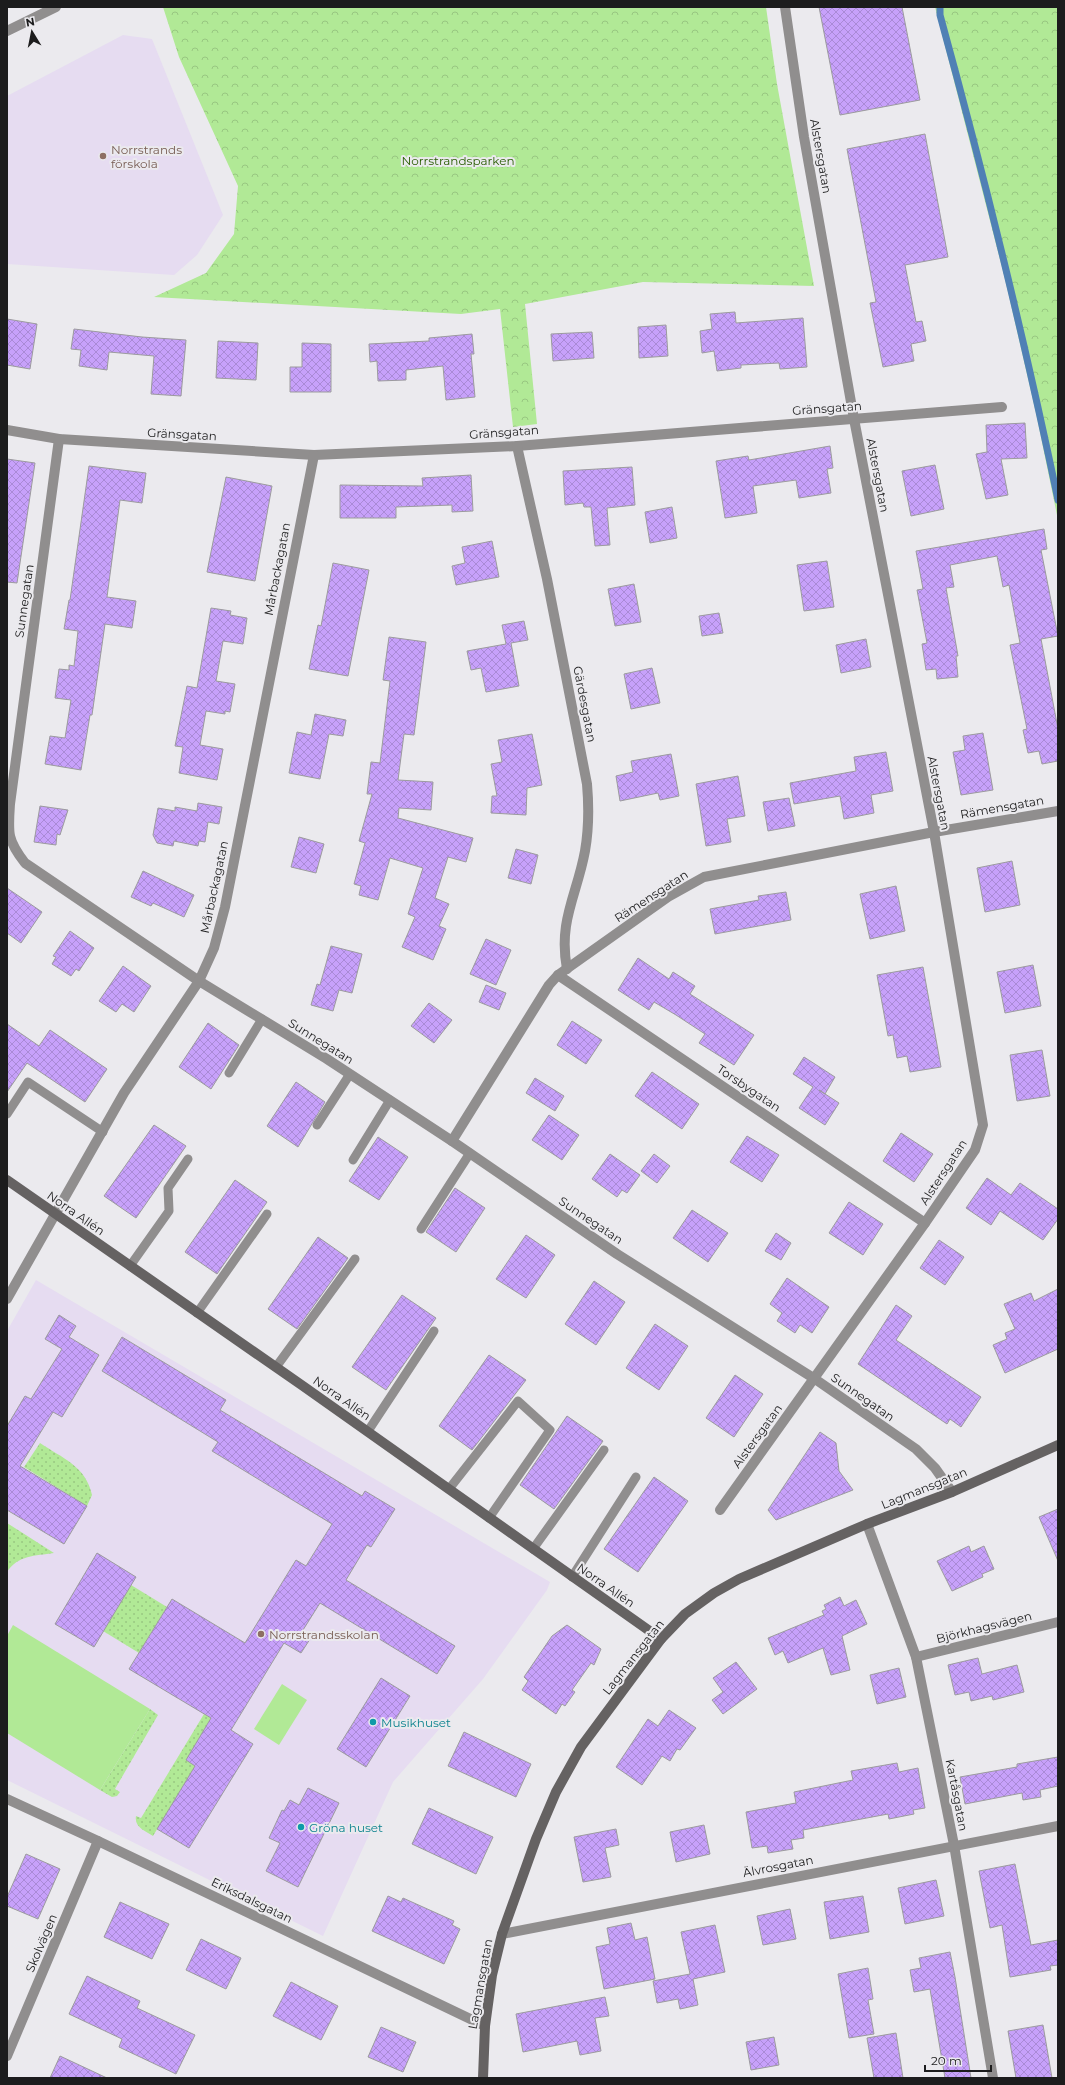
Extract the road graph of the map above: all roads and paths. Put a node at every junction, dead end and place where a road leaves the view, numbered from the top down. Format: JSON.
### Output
{"nodes":[{"id":1,"x":56,"y":7,"type":"edge"},
{"id":2,"x":785,"y":7,"type":"edge"},
{"id":3,"x":7,"y":32,"type":"edge"},
{"id":4,"x":1002,"y":407,"type":"dead end"},
{"id":5,"x":854,"y":419,"type":"junction"},
{"id":6,"x":7,"y":430,"type":"edge"},
{"id":7,"x":59,"y":439,"type":"junction"},
{"id":8,"x":517,"y":446,"type":"junction"},
{"id":9,"x":314,"y":455,"type":"junction"},
{"id":10,"x":1058,"y":811,"type":"edge"},
{"id":11,"x":934,"y":832,"type":"junction"},
{"id":12,"x":567,"y":969,"type":"junction"},
{"id":13,"x":558,"y":975,"type":"junction"},
{"id":14,"x":199,"y":981,"type":"junction"},
{"id":15,"x":262,"y":1019,"type":"junction"},
{"id":16,"x":229,"y":1073,"type":"dead end"},
{"id":17,"x":350,"y":1074,"type":"junction"},
{"id":18,"x":390,"y":1100,"type":"junction"},
{"id":19,"x":7,"y":1114,"type":"edge"},
{"id":20,"x":317,"y":1125,"type":"dead end"},
{"id":21,"x":103,"y":1132,"type":"junction"},
{"id":22,"x":452,"y":1141,"type":"junction"},
{"id":23,"x":470,"y":1153,"type":"junction"},
{"id":24,"x":188,"y":1158,"type":"dead end"},
{"id":25,"x":353,"y":1160,"type":"dead end"},
{"id":26,"x":7,"y":1180,"type":"edge"},
{"id":27,"x":267,"y":1214,"type":"dead end"},
{"id":28,"x":56,"y":1215,"type":"junction"},
{"id":29,"x":925,"y":1223,"type":"junction"},
{"id":30,"x":422,"y":1228,"type":"dead end"},
{"id":31,"x":355,"y":1259,"type":"dead end"},
{"id":32,"x":130,"y":1266,"type":"junction"},
{"id":33,"x":7,"y":1299,"type":"edge"},
{"id":34,"x":197,"y":1313,"type":"junction"},
{"id":35,"x":434,"y":1331,"type":"dead end"},
{"id":36,"x":276,"y":1367,"type":"junction"},
{"id":37,"x":814,"y":1379,"type":"junction"},
{"id":38,"x":368,"y":1431,"type":"junction"},
{"id":39,"x":1058,"y":1445,"type":"edge"},
{"id":40,"x":604,"y":1450,"type":"dead end"},
{"id":41,"x":636,"y":1477,"type":"dead end"},
{"id":42,"x":448,"y":1489,"type":"junction"},
{"id":43,"x":952,"y":1492,"type":"junction"},
{"id":44,"x":720,"y":1510,"type":"dead end"},
{"id":45,"x":489,"y":1518,"type":"junction"},
{"id":46,"x":867,"y":1524,"type":"junction"},
{"id":47,"x":533,"y":1549,"type":"junction"},
{"id":48,"x":572,"y":1576,"type":"junction"},
{"id":49,"x":1058,"y":1622,"type":"edge"},
{"id":50,"x":661,"y":1639,"type":"junction"},
{"id":51,"x":916,"y":1657,"type":"junction"},
{"id":52,"x":7,"y":1799,"type":"edge"},
{"id":53,"x":1058,"y":1826,"type":"edge"},
{"id":54,"x":98,"y":1841,"type":"junction"},
{"id":55,"x":954,"y":1845,"type":"junction"},
{"id":56,"x":502,"y":1934,"type":"junction"},
{"id":57,"x":485,"y":2026,"type":"junction"},
{"id":58,"x":7,"y":2056,"type":"edge"},
{"id":59,"x":483,"y":2078,"type":"edge"},
{"id":60,"x":993,"y":2078,"type":"edge"}],
"edges":[{"from":1,"to":3,"type":"street"},
{"from":2,"to":5,"type":"street","name":"Alstersgatan"},
{"from":4,"to":5,"type":"street","name":"Gränsgatan"},
{"from":5,"to":8,"type":"street","name":"Gränsgatan"},
{"from":5,"to":11,"type":"street","name":"Alstersgatan"},
{"from":6,"to":7,"type":"street","name":"Gränsgatan"},
{"from":7,"to":9,"type":"street","name":"Gränsgatan"},
{"from":7,"to":14,"type":"street","name":"Sunnegatan"},
{"from":8,"to":9,"type":"street","name":"Gränsgatan"},
{"from":8,"to":12,"type":"street","name":"Gärdesgatan"},
{"from":9,"to":14,"type":"street","name":"Mårbackagatan"},
{"from":10,"to":11,"type":"street","name":"Rämensgatan"},
{"from":11,"to":12,"type":"street","name":"Rämensgatan"},
{"from":11,"to":29,"type":"street","name":"Alstersgatan"},
{"from":12,"to":13,"type":"street","name":"Rämensgatan"},
{"from":13,"to":22,"type":"street","name":"Rämensgatan"},
{"from":13,"to":29,"type":"street","name":"Torsbygatan"},
{"from":14,"to":15,"type":"street","name":"Sunnegatan"},
{"from":14,"to":21,"type":"street","name":"Mårbackagatan"},
{"from":15,"to":16,"type":"lane"},
{"from":15,"to":17,"type":"street","name":"Sunnegatan"},
{"from":17,"to":18,"type":"street","name":"Sunnegatan"},
{"from":17,"to":20,"type":"lane"},
{"from":18,"to":22,"type":"street","name":"Sunnegatan"},
{"from":18,"to":25,"type":"lane"},
{"from":19,"to":21,"type":"lane"},
{"from":21,"to":28,"type":"street","name":"Mårbackagatan"},
{"from":22,"to":23,"type":"street","name":"Sunnegatan"},
{"from":23,"to":30,"type":"lane"},
{"from":23,"to":37,"type":"street","name":"Sunnegatan"},
{"from":24,"to":32,"type":"lane"},
{"from":26,"to":28,"type":"street","name":"Norra Allén"},
{"from":27,"to":34,"type":"lane"},
{"from":28,"to":32,"type":"street","name":"Norra Allén"},
{"from":28,"to":33,"type":"street","name":"Mårbackagatan"},
{"from":29,"to":37,"type":"street","name":"Alstersgatan"},
{"from":31,"to":36,"type":"lane"},
{"from":32,"to":34,"type":"street","name":"Norra Allén"},
{"from":34,"to":36,"type":"street","name":"Norra Allén"},
{"from":35,"to":38,"type":"lane"},
{"from":36,"to":38,"type":"street","name":"Norra Allén"},
{"from":37,"to":43,"type":"street","name":"Sunnegatan"},
{"from":37,"to":44,"type":"street","name":"Alstersgatan"},
{"from":38,"to":42,"type":"street","name":"Norra Allén"},
{"from":39,"to":43,"type":"street","name":"Lagmansgatan"},
{"from":40,"to":47,"type":"lane"},
{"from":41,"to":48,"type":"lane"},
{"from":42,"to":45,"type":"street","name":"Norra Allén"},
{"from":42,"to":45,"type":"lane"},
{"from":43,"to":46,"type":"street","name":"Lagmansgatan"},
{"from":45,"to":47,"type":"street","name":"Norra Allén"},
{"from":46,"to":50,"type":"street","name":"Lagmansgatan"},
{"from":46,"to":51,"type":"street","name":"Kartåsgatan"},
{"from":47,"to":48,"type":"street","name":"Norra Allén"},
{"from":48,"to":50,"type":"street","name":"Norra Allén"},
{"from":49,"to":51,"type":"street","name":"Björkhagsvägen"},
{"from":50,"to":56,"type":"street","name":"Lagmansgatan"},
{"from":51,"to":55,"type":"street","name":"Kartåsgatan"},
{"from":52,"to":54,"type":"street","name":"Eriksdalsgatan"},
{"from":53,"to":55,"type":"street","name":"Älvrosgatan"},
{"from":54,"to":57,"type":"street","name":"Eriksdalsgatan"},
{"from":54,"to":58,"type":"street","name":"Skolvägen"},
{"from":55,"to":56,"type":"street","name":"Älvrosgatan"},
{"from":55,"to":60,"type":"street","name":"Kartåsgatan"},
{"from":56,"to":57,"type":"street","name":"Lagmansgatan"},
{"from":57,"to":59,"type":"street","name":"Lagmansgatan"}]}
